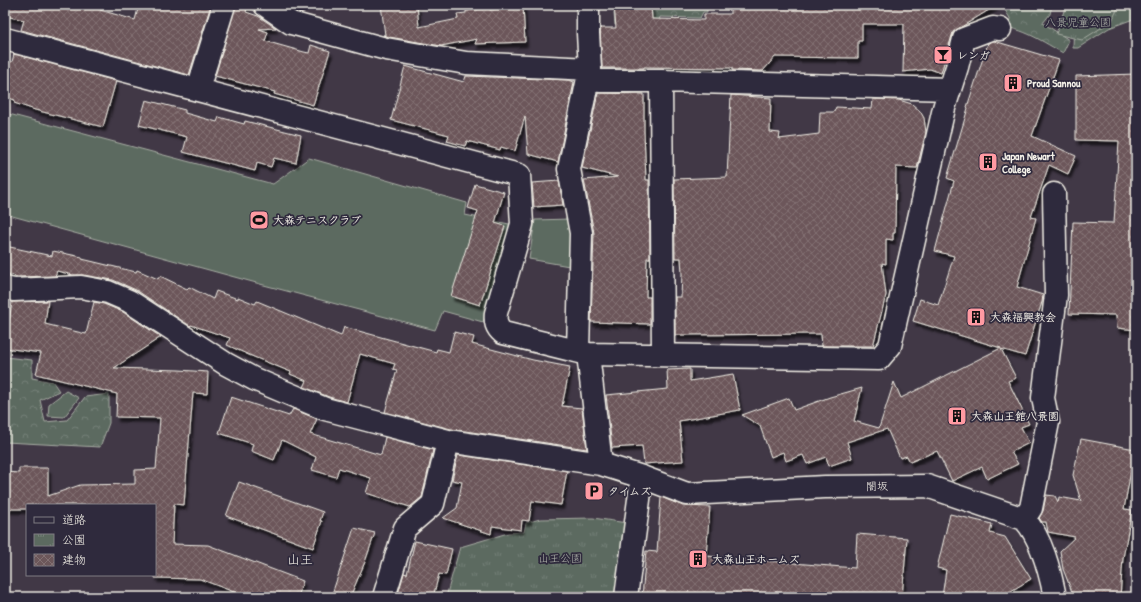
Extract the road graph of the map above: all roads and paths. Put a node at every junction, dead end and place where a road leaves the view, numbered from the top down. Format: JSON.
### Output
{"nodes":[{"id":1,"x":224,"y":5,"type":"edge"},
{"id":2,"x":265,"y":5,"type":"edge"},
{"id":3,"x":588,"y":5,"type":"edge"},
{"id":4,"x":1000,"y":29,"type":"dead end"},
{"id":5,"x":5,"y":39,"type":"edge"},
{"id":6,"x":589,"y":74,"type":"junction"},
{"id":7,"x":661,"y":81,"type":"junction"},
{"id":8,"x":198,"y":89,"type":"junction"},
{"id":9,"x":950,"y":89,"type":"junction"},
{"id":10,"x":1054,"y":194,"type":"dead end"},
{"id":11,"x":5,"y":288,"type":"edge"},
{"id":12,"x":583,"y":352,"type":"junction"},
{"id":13,"x":663,"y":355,"type":"junction"},
{"id":14,"x":448,"y":441,"type":"junction"},
{"id":15,"x":601,"y":464,"type":"junction"},
{"id":16,"x":642,"y":477,"type":"junction"},
{"id":17,"x":1024,"y":519,"type":"junction"},
{"id":18,"x":384,"y":597,"type":"edge"},
{"id":19,"x":626,"y":597,"type":"edge"},
{"id":20,"x":1055,"y":597,"type":"edge"}],
"edges":[{"from":1,"to":8,"type":"street"},
{"from":2,"to":6,"type":"street"},
{"from":3,"to":6,"type":"street"},
{"from":4,"to":9,"type":"street"},
{"from":5,"to":8,"type":"street"},
{"from":6,"to":7,"type":"street"},
{"from":6,"to":12,"type":"street"},
{"from":7,"to":9,"type":"street"},
{"from":7,"to":13,"type":"street"},
{"from":8,"to":12,"type":"street"},
{"from":9,"to":13,"type":"street"},
{"from":10,"to":17,"type":"street"},
{"from":11,"to":14,"type":"street","name":"闇坂"},
{"from":12,"to":13,"type":"street"},
{"from":12,"to":15,"type":"street"},
{"from":14,"to":15,"type":"street","name":"闇坂"},
{"from":14,"to":18,"type":"street"},
{"from":15,"to":16,"type":"street","name":"闇坂"},
{"from":16,"to":17,"type":"street","name":"闇坂"},
{"from":16,"to":19,"type":"street"},
{"from":17,"to":20,"type":"street"}]}
